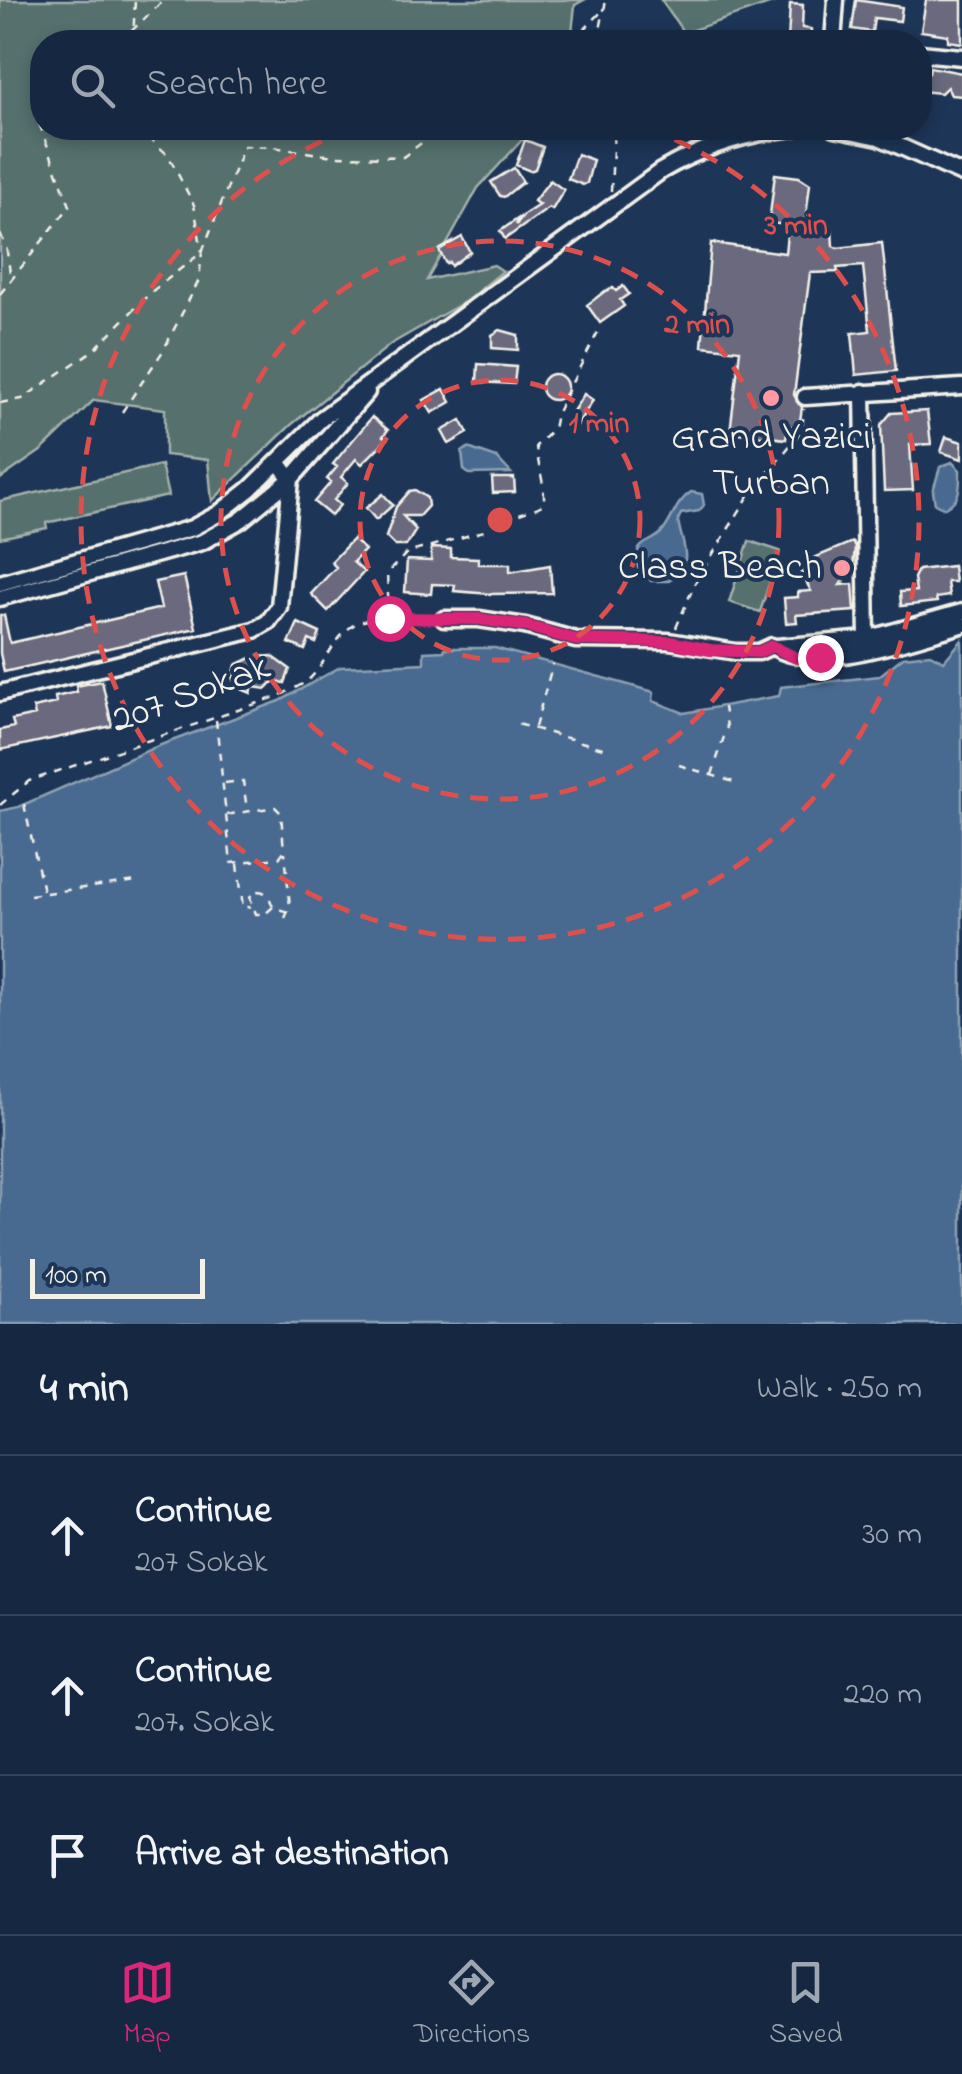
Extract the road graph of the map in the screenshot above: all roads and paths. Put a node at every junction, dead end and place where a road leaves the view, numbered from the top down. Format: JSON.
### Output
{"nodes":[{"id":1,"x":136,"y":0,"type":"edge"},
{"id":2,"x":164,"y":0,"type":"edge"},
{"id":3,"x":606,"y":0,"type":"edge"},
{"id":4,"x":836,"y":0,"type":"edge"},
{"id":5,"x":604,"y":9,"type":"junction"},
{"id":6,"x":136,"y":28,"type":"junction"},
{"id":7,"x":134,"y":30,"type":"edge"},
{"id":8,"x":584,"y":30,"type":"edge"},
{"id":9,"x":599,"y":30,"type":"edge"},
{"id":10,"x":834,"y":30,"type":"edge"},
{"id":11,"x":932,"y":54,"type":"edge"},
{"id":12,"x":962,"y":58,"type":"edge"},
{"id":13,"x":45,"y":140,"type":"edge"},
{"id":14,"x":152,"y":140,"type":"edge"},
{"id":15,"x":425,"y":140,"type":"edge"},
{"id":16,"x":614,"y":140,"type":"edge"},
{"id":17,"x":680,"y":140,"type":"edge"},
{"id":18,"x":735,"y":140,"type":"edge"},
{"id":19,"x":886,"y":140,"type":"edge"},
{"id":20,"x":695,"y":151,"type":"junction"},
{"id":21,"x":962,"y":174,"type":"edge"},
{"id":22,"x":611,"y":206,"type":"junction"},
{"id":23,"x":0,"y":234,"type":"edge"},
{"id":24,"x":202,"y":252,"type":"junction"},
{"id":25,"x":11,"y":282,"type":"junction"},
{"id":26,"x":0,"y":294,"type":"edge"},
{"id":27,"x":601,"y":326,"type":"dead end"},
{"id":28,"x":386,"y":370,"type":"junction"},
{"id":29,"x":962,"y":386,"type":"edge"},
{"id":30,"x":862,"y":392,"type":"junction"},
{"id":31,"x":805,"y":398,"type":"joint"},
{"id":32,"x":0,"y":403,"type":"edge"},
{"id":33,"x":122,"y":412,"type":"dead end"},
{"id":34,"x":278,"y":462,"type":"junction"},
{"id":35,"x":291,"y":479,"type":"junction"},
{"id":36,"x":0,"y":582,"type":"edge"},
{"id":37,"x":0,"y":598,"type":"edge"},
{"id":38,"x":962,"y":612,"type":"edge"},
{"id":39,"x":389,"y":618,"type":"junction"},
{"id":40,"x":444,"y":619,"type":"joint"},
{"id":41,"x":962,"y":625,"type":"edge"},
{"id":42,"x":867,"y":639,"type":"junction"},
{"id":43,"x":670,"y":642,"type":"junction"},
{"id":44,"x":772,"y":646,"type":"junction"},
{"id":45,"x":553,"y":663,"type":"dead end"},
{"id":46,"x":0,"y":693,"type":"edge"},
{"id":47,"x":724,"y":708,"type":"dead end"},
{"id":48,"x":216,"y":719,"type":"junction"},
{"id":49,"x":518,"y":724,"type":"dead end"},
{"id":50,"x":534,"y":728,"type":"junction"},
{"id":51,"x":606,"y":749,"type":"dead end"},
{"id":52,"x":680,"y":765,"type":"dead end"},
{"id":53,"x":712,"y":775,"type":"junction"},
{"id":54,"x":737,"y":783,"type":"dead end"},
{"id":55,"x":223,"y":784,"type":"junction"},
{"id":56,"x":24,"y":804,"type":"dead end"},
{"id":57,"x":0,"y":805,"type":"edge"},
{"id":58,"x":247,"y":812,"type":"junction"},
{"id":59,"x":226,"y":815,"type":"junction"},
{"id":60,"x":284,"y":850,"type":"junction"},
{"id":61,"x":238,"y":862,"type":"junction"},
{"id":62,"x":137,"y":881,"type":"dead end"},
{"id":63,"x":44,"y":893,"type":"junction"},
{"id":64,"x":30,"y":895,"type":"dead end"},
{"id":65,"x":251,"y":907,"type":"junction"},
{"id":66,"x":273,"y":908,"type":"junction"},
{"id":67,"x":288,"y":912,"type":"junction"},
{"id":68,"x":284,"y":918,"type":"dead end"}],
"edges":[{"from":1,"to":6,"type":"path"},
{"from":2,"to":6,"type":"path"},
{"from":3,"to":5,"type":"path"},
{"from":4,"to":10,"type":"street"},
{"from":5,"to":8,"type":"path"},
{"from":5,"to":9,"type":"path"},
{"from":6,"to":7,"type":"path"},
{"from":11,"to":12,"type":"street"},
{"from":13,"to":25,"type":"path"},
{"from":14,"to":24,"type":"path"},
{"from":15,"to":24,"type":"path"},
{"from":16,"to":22,"type":"path"},
{"from":17,"to":20,"type":"path"},
{"from":18,"to":20,"type":"street"},
{"from":19,"to":21,"type":"street"},
{"from":20,"to":22,"type":"street"},
{"from":22,"to":28,"type":"street"},
{"from":23,"to":25,"type":"path"},
{"from":24,"to":32,"type":"path"},
{"from":24,"to":33,"type":"path"},
{"from":25,"to":26,"type":"path"},
{"from":27,"to":39,"type":"path"},
{"from":28,"to":34,"type":"street"},
{"from":28,"to":35,"type":"street"},
{"from":29,"to":30,"type":"street"},
{"from":30,"to":31,"type":"street"},
{"from":30,"to":42,"type":"street"},
{"from":31,"to":43,"type":"path"},
{"from":34,"to":35,"type":"street"},
{"from":34,"to":36,"type":"street"},
{"from":35,"to":37,"type":"street"},
{"from":35,"to":46,"type":"street"},
{"from":38,"to":42,"type":"street"},
{"from":39,"to":40,"type":"path","name":"207 Sokak"},
{"from":39,"to":48,"type":"path","name":"207 Sokak"},
{"from":40,"to":43,"type":"street"},
{"from":41,"to":44,"type":"street"},
{"from":42,"to":44,"type":"street"},
{"from":43,"to":44,"type":"street"},
{"from":45,"to":50,"type":"path"},
{"from":47,"to":53,"type":"path"},
{"from":48,"to":55,"type":"path"},
{"from":48,"to":57,"type":"path","name":"207 Sokak"},
{"from":49,"to":50,"type":"path"},
{"from":50,"to":51,"type":"path"},
{"from":52,"to":53,"type":"path"},
{"from":53,"to":54,"type":"path"},
{"from":55,"to":58,"type":"path"},
{"from":55,"to":59,"type":"path"},
{"from":56,"to":63,"type":"path"},
{"from":58,"to":59,"type":"path"},
{"from":58,"to":60,"type":"path"},
{"from":59,"to":61,"type":"path"},
{"from":60,"to":61,"type":"path"},
{"from":60,"to":67,"type":"path"},
{"from":61,"to":65,"type":"path"},
{"from":62,"to":63,"type":"path"},
{"from":63,"to":64,"type":"path"},
{"from":65,"to":66,"type":"path"},
{"from":65,"to":66,"type":"path"},
{"from":66,"to":67,"type":"path"},
{"from":67,"to":68,"type":"path"}]}
